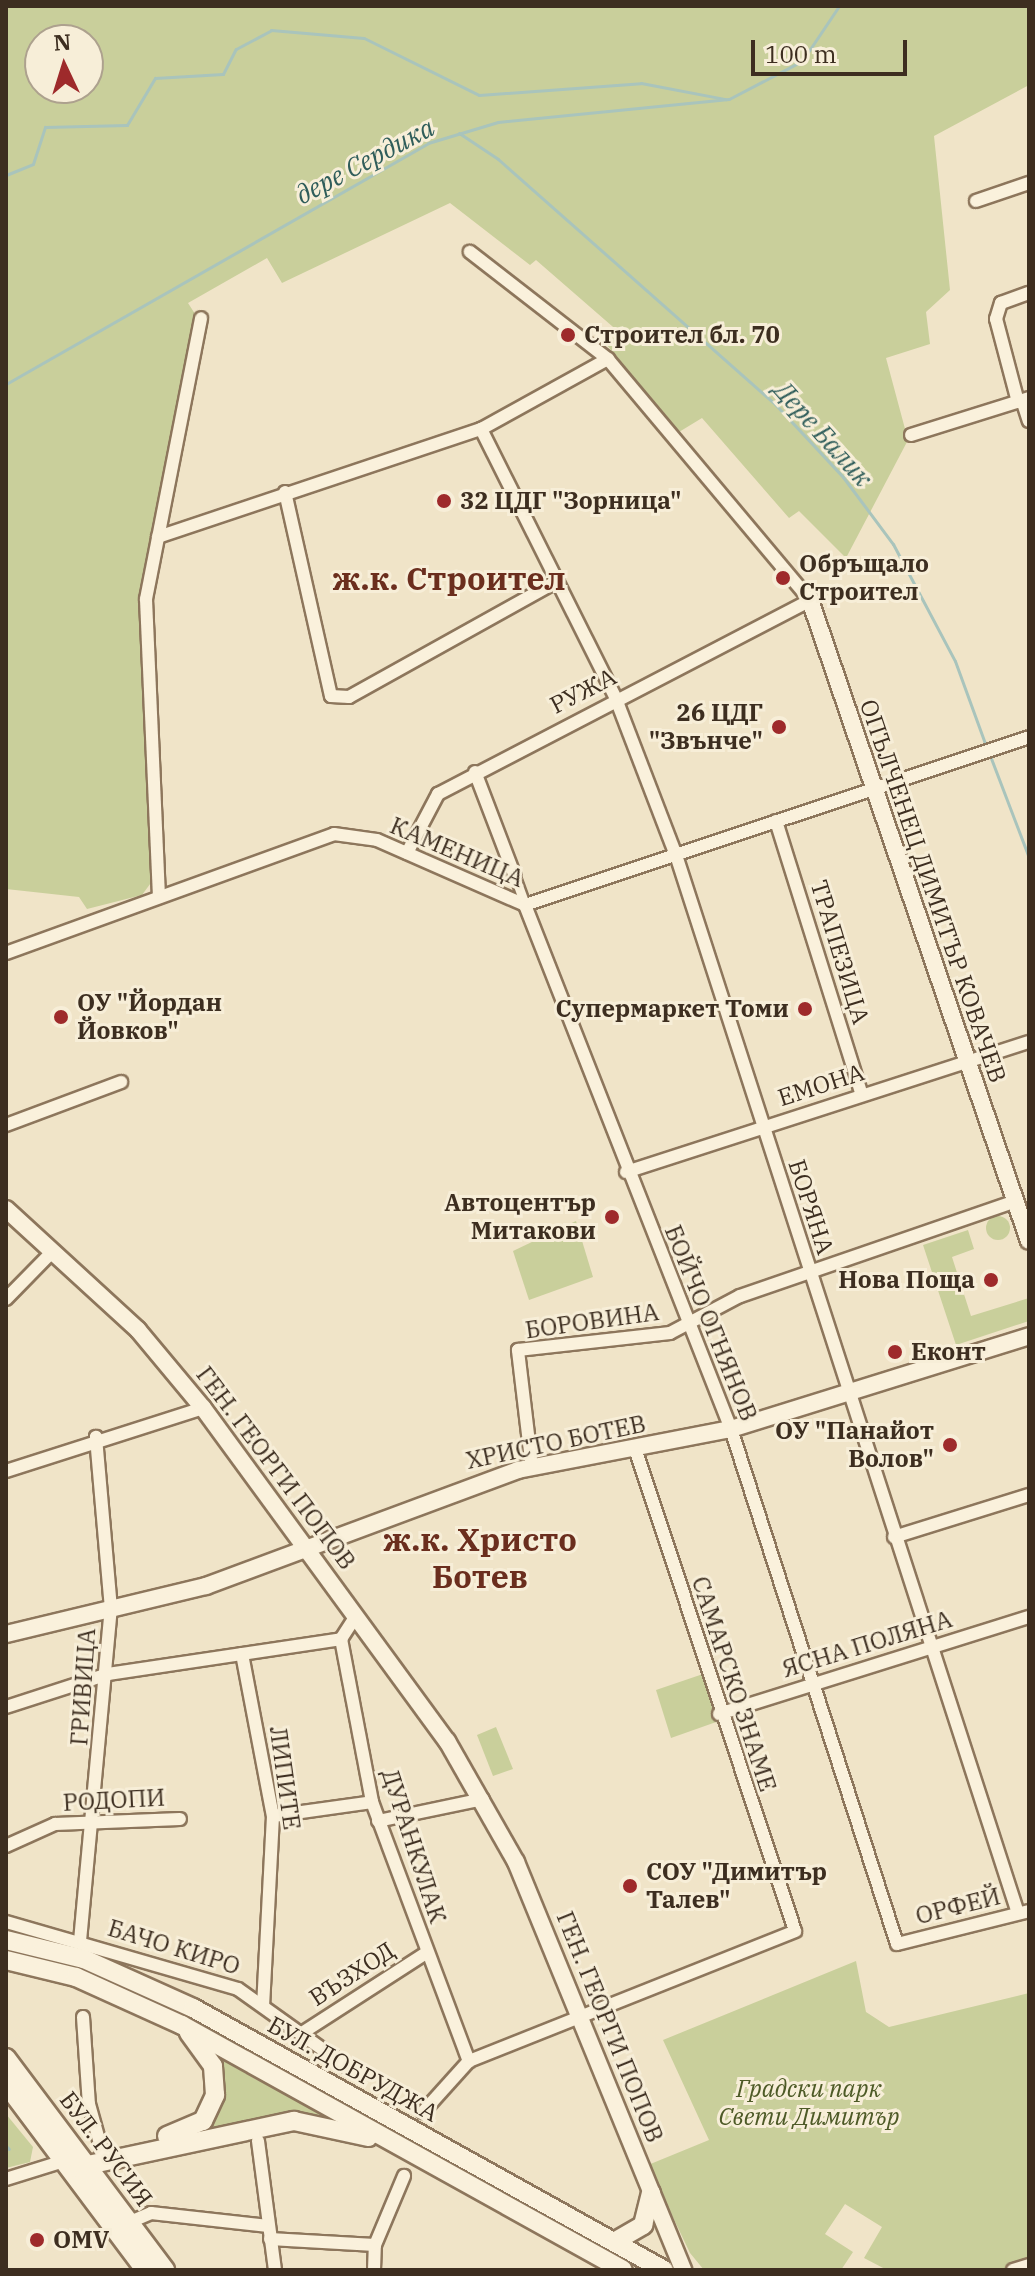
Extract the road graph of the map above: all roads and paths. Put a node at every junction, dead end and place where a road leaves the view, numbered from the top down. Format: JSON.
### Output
{"nodes":[{"id":1,"x":1029,"y":183,"type":"edge"},
{"id":2,"x":976,"y":201,"type":"dead end"},
{"id":3,"x":470,"y":252,"type":"dead end"},
{"id":4,"x":1029,"y":293,"type":"edge"},
{"id":5,"x":201,"y":318,"type":"dead end"},
{"id":6,"x":608,"y":359,"type":"junction"},
{"id":7,"x":1023,"y":400,"type":"edge"},
{"id":8,"x":1029,"y":421,"type":"edge"},
{"id":9,"x":481,"y":429,"type":"junction"},
{"id":10,"x":911,"y":435,"type":"dead end"},
{"id":11,"x":285,"y":492,"type":"junction"},
{"id":12,"x":158,"y":537,"type":"junction"},
{"id":13,"x":557,"y":581,"type":"junction"},
{"id":14,"x":810,"y":600,"type":"junction"},
{"id":15,"x":616,"y":699,"type":"junction"},
{"id":16,"x":1029,"y":737,"type":"edge"},
{"id":17,"x":475,"y":772,"type":"junction"},
{"id":18,"x":872,"y":788,"type":"junction"},
{"id":19,"x":776,"y":821,"type":"junction"},
{"id":20,"x":407,"y":853,"type":"junction"},
{"id":21,"x":676,"y":855,"type":"junction"},
{"id":22,"x":515,"y":877,"type":"joint"},
{"id":23,"x":159,"y":897,"type":"junction"},
{"id":24,"x":525,"y":905,"type":"junction"},
{"id":25,"x":6,"y":953,"type":"edge"},
{"id":26,"x":1029,"y":1042,"type":"edge"},
{"id":27,"x":966,"y":1061,"type":"junction"},
{"id":28,"x":121,"y":1082,"type":"dead end"},
{"id":29,"x":862,"y":1095,"type":"junction"},
{"id":30,"x":6,"y":1125,"type":"edge"},
{"id":31,"x":762,"y":1127,"type":"junction"},
{"id":32,"x":626,"y":1172,"type":"junction"},
{"id":33,"x":1016,"y":1201,"type":"junction"},
{"id":34,"x":6,"y":1209,"type":"edge"},
{"id":35,"x":1029,"y":1241,"type":"edge"},
{"id":36,"x":52,"y":1252,"type":"junction"},
{"id":37,"x":809,"y":1274,"type":"junction"},
{"id":38,"x":6,"y":1299,"type":"edge"},
{"id":39,"x":688,"y":1323,"type":"junction"},
{"id":40,"x":1029,"y":1336,"type":"edge"},
{"id":41,"x":846,"y":1392,"type":"junction"},
{"id":42,"x":203,"y":1408,"type":"junction"},
{"id":43,"x":731,"y":1429,"type":"junction"},
{"id":44,"x":96,"y":1437,"type":"junction"},
{"id":45,"x":635,"y":1448,"type":"junction"},
{"id":46,"x":532,"y":1468,"type":"junction"},
{"id":47,"x":6,"y":1471,"type":"edge"},
{"id":48,"x":1029,"y":1495,"type":"edge"},
{"id":49,"x":894,"y":1537,"type":"junction"},
{"id":50,"x":307,"y":1544,"type":"junction"},
{"id":51,"x":111,"y":1609,"type":"junction"},
{"id":52,"x":356,"y":1616,"type":"junction"},
{"id":53,"x":1029,"y":1617,"type":"edge"},
{"id":54,"x":6,"y":1634,"type":"edge"},
{"id":55,"x":341,"y":1639,"type":"junction"},
{"id":56,"x":931,"y":1647,"type":"junction"},
{"id":57,"x":242,"y":1654,"type":"junction"},
{"id":58,"x":108,"y":1674,"type":"junction"},
{"id":59,"x":814,"y":1684,"type":"junction"},
{"id":60,"x":6,"y":1707,"type":"edge"},
{"id":61,"x":719,"y":1714,"type":"junction"},
{"id":62,"x":483,"y":1799,"type":"junction"},
{"id":63,"x":372,"y":1802,"type":"junction"},
{"id":64,"x":273,"y":1816,"type":"junction"},
{"id":65,"x":180,"y":1819,"type":"dead end"},
{"id":66,"x":93,"y":1820,"type":"junction"},
{"id":67,"x":378,"y":1821,"type":"junction"},
{"id":68,"x":6,"y":1846,"type":"edge"},
{"id":69,"x":1024,"y":1912,"type":"edge"},
{"id":70,"x":6,"y":1922,"type":"edge"},
{"id":71,"x":6,"y":1940,"type":"edge"},
{"id":72,"x":80,"y":1941,"type":"junction"},
{"id":73,"x":897,"y":1944,"type":"joint"},
{"id":74,"x":426,"y":1953,"type":"junction"},
{"id":75,"x":15,"y":1961,"type":"edge"},
{"id":76,"x":263,"y":2004,"type":"junction"},
{"id":77,"x":83,"y":2017,"type":"dead end"},
{"id":78,"x":581,"y":2017,"type":"junction"},
{"id":79,"x":182,"y":2025,"type":"junction"},
{"id":80,"x":302,"y":2033,"type":"junction"},
{"id":81,"x":6,"y":2058,"type":"edge"},
{"id":82,"x":469,"y":2061,"type":"junction"},
{"id":83,"x":353,"y":2071,"type":"dead end"},
{"id":84,"x":6,"y":2084,"type":"edge"},
{"id":85,"x":423,"y":2112,"type":"dead end"},
{"id":86,"x":258,"y":2141,"type":"dead end"},
{"id":87,"x":408,"y":2150,"type":"junction"},
{"id":88,"x":128,"y":2156,"type":"junction"},
{"id":89,"x":83,"y":2160,"type":"junction"},
{"id":90,"x":404,"y":2176,"type":"dead end"},
{"id":91,"x":6,"y":2179,"type":"edge"},
{"id":92,"x":651,"y":2193,"type":"junction"},
{"id":93,"x":116,"y":2202,"type":"junction"},
{"id":94,"x":130,"y":2222,"type":"junction"},
{"id":95,"x":269,"y":2232,"type":"junction"},
{"id":96,"x":614,"y":2242,"type":"junction"},
{"id":97,"x":375,"y":2245,"type":"junction"},
{"id":98,"x":1029,"y":2265,"type":"edge"},
{"id":99,"x":145,"y":2270,"type":"edge"},
{"id":100,"x":165,"y":2270,"type":"edge"},
{"id":101,"x":275,"y":2270,"type":"edge"},
{"id":102,"x":374,"y":2270,"type":"edge"},
{"id":103,"x":623,"y":2270,"type":"edge"},
{"id":104,"x":664,"y":2270,"type":"edge"},
{"id":105,"x":683,"y":2270,"type":"edge"},
{"id":106,"x":1013,"y":2270,"type":"edge"}],
"edges":[{"from":1,"to":2,"type":"street"},
{"from":3,"to":6,"type":"street"},
{"from":4,"to":7,"type":"street"},
{"from":5,"to":12,"type":"street"},
{"from":6,"to":9,"type":"street"},
{"from":6,"to":14,"type":"street"},
{"from":7,"to":8,"type":"street"},
{"from":7,"to":10,"type":"street"},
{"from":9,"to":11,"type":"street"},
{"from":9,"to":13,"type":"street","name":"БОРЯНА"},
{"from":11,"to":12,"type":"street"},
{"from":11,"to":13,"type":"street"},
{"from":12,"to":23,"type":"street"},
{"from":13,"to":15,"type":"street","name":"БОРЯНА"},
{"from":14,"to":15,"type":"street","name":"РУЖА"},
{"from":14,"to":18,"type":"street","name":"ОПЪЛЧЕНЕЦ ДИМИТЪР КОВАЧЕВ"},
{"from":15,"to":17,"type":"street","name":"РУЖА"},
{"from":15,"to":21,"type":"street","name":"БОРЯНА"},
{"from":16,"to":18,"type":"street","name":"КАМЕНИЦА"},
{"from":17,"to":20,"type":"street","name":"РУЖА"},
{"from":17,"to":22,"type":"street","name":"БОЙЧО ОГНЯНОВ"},
{"from":18,"to":19,"type":"street","name":"КАМЕНИЦА"},
{"from":18,"to":27,"type":"street","name":"ОПЪЛЧЕНЕЦ ДИМИТЪР КОВАЧЕВ"},
{"from":19,"to":21,"type":"street","name":"КАМЕНИЦА"},
{"from":19,"to":29,"type":"street","name":"ТРАПЕЗИЦА"},
{"from":20,"to":23,"type":"street","name":"КАМЕНИЦА"},
{"from":20,"to":24,"type":"street","name":"КАМЕНИЦА"},
{"from":21,"to":24,"type":"street","name":"КАМЕНИЦА"},
{"from":21,"to":31,"type":"street","name":"БОРЯНА"},
{"from":22,"to":24,"type":"street","name":"БОЙЧО ОГНЯНОВ"},
{"from":23,"to":25,"type":"street","name":"КАМЕНИЦА"},
{"from":24,"to":32,"type":"street","name":"БОЙЧО ОГНЯНОВ"},
{"from":26,"to":27,"type":"street","name":"ЕМОНА"},
{"from":27,"to":29,"type":"street","name":"ЕМОНА"},
{"from":27,"to":33,"type":"street","name":"ОПЪЛЧЕНЕЦ ДИМИТЪР КОВАЧЕВ"},
{"from":28,"to":30,"type":"street"},
{"from":29,"to":31,"type":"street","name":"ЕМОНА"},
{"from":31,"to":32,"type":"street","name":"ЕМОНА"},
{"from":31,"to":37,"type":"street","name":"БОРЯНА"},
{"from":32,"to":39,"type":"street","name":"БОЙЧО ОГНЯНОВ"},
{"from":33,"to":35,"type":"street","name":"ОПЪЛЧЕНЕЦ ДИМИТЪР КОВАЧЕВ"},
{"from":33,"to":37,"type":"street"},
{"from":34,"to":36,"type":"street","name":"ГЕН. ГЕОРГИ ПОПОВ"},
{"from":36,"to":38,"type":"street"},
{"from":36,"to":42,"type":"street","name":"ГЕН. ГЕОРГИ ПОПОВ"},
{"from":37,"to":39,"type":"street"},
{"from":37,"to":41,"type":"street","name":"БОРЯНА"},
{"from":39,"to":43,"type":"street","name":"БОЙЧО ОГНЯНОВ"},
{"from":39,"to":46,"type":"street","name":"БОРОВИНА"},
{"from":40,"to":41,"type":"street","name":"ХРИСТО БОТЕВ"},
{"from":41,"to":43,"type":"street","name":"ХРИСТО БОТЕВ"},
{"from":41,"to":49,"type":"street","name":"БОРЯНА"},
{"from":42,"to":44,"type":"street"},
{"from":42,"to":50,"type":"street","name":"ГЕН. ГЕОРГИ ПОПОВ"},
{"from":43,"to":45,"type":"street","name":"ХРИСТО БОТЕВ"},
{"from":43,"to":59,"type":"street","name":"БОЙЧО ОГНЯНОВ"},
{"from":44,"to":47,"type":"street"},
{"from":44,"to":51,"type":"street","name":"ГРИВИЦА"},
{"from":45,"to":46,"type":"street","name":"ХРИСТО БОТЕВ"},
{"from":45,"to":61,"type":"street","name":"САМАРСКО ЗНАМЕ"},
{"from":46,"to":50,"type":"street","name":"ХРИСТО БОТЕВ"},
{"from":48,"to":49,"type":"street"},
{"from":49,"to":56,"type":"street","name":"БОРЯНА"},
{"from":50,"to":51,"type":"street","name":"ХРИСТО БОТЕВ"},
{"from":50,"to":52,"type":"street","name":"ГЕН. ГЕОРГИ ПОПОВ"},
{"from":51,"to":54,"type":"street","name":"ХРИСТО БОТЕВ"},
{"from":51,"to":58,"type":"street","name":"ГРИВИЦА"},
{"from":52,"to":55,"type":"street"},
{"from":52,"to":62,"type":"street","name":"ГЕН. ГЕОРГИ ПОПОВ"},
{"from":53,"to":56,"type":"street","name":"ЯСНА ПОЛЯНА"},
{"from":55,"to":57,"type":"street"},
{"from":55,"to":63,"type":"street","name":"ДУРАНКУЛАК"},
{"from":56,"to":59,"type":"street","name":"ЯСНА ПОЛЯНА"},
{"from":56,"to":69,"type":"street","name":"БОРЯНА"},
{"from":57,"to":58,"type":"street"},
{"from":57,"to":64,"type":"street","name":"ЛИПИТЕ"},
{"from":58,"to":60,"type":"street"},
{"from":58,"to":66,"type":"street","name":"ГРИВИЦА"},
{"from":59,"to":61,"type":"street","name":"ЯСНА ПОЛЯНА"},
{"from":59,"to":73,"type":"street","name":"БОЙЧО ОГНЯНОВ"},
{"from":61,"to":78,"type":"street","name":"САМАРСКО ЗНАМЕ"},
{"from":62,"to":67,"type":"street"},
{"from":62,"to":78,"type":"street","name":"ГЕН. ГЕОРГИ ПОПОВ"},
{"from":63,"to":64,"type":"street"},
{"from":63,"to":67,"type":"street","name":"ДУРАНКУЛАК"},
{"from":64,"to":76,"type":"street","name":"ЛИПИТЕ"},
{"from":65,"to":66,"type":"street","name":"РОДОПИ"},
{"from":66,"to":68,"type":"street","name":"РОДОПИ"},
{"from":66,"to":72,"type":"street","name":"ГРИВИЦА"},
{"from":67,"to":74,"type":"street","name":"ДУРАНКУЛАК"},
{"from":69,"to":73,"type":"street","name":"ОРФЕЙ"},
{"from":70,"to":72,"type":"street","name":"БАЧО КИРО"},
{"from":71,"to":96,"type":"main road","name":"БУЛ. ДОБРУДЖА"},
{"from":72,"to":76,"type":"street","name":"БАЧО КИРО"},
{"from":74,"to":80,"type":"street","name":"ВЪЗХОД"},
{"from":74,"to":82,"type":"street","name":"ДУРАНКУЛАК"},
{"from":75,"to":79,"type":"main road","name":"БУЛ. ДОБРУДЖА"},
{"from":76,"to":80,"type":"street","name":"БАЧО КИРО"},
{"from":77,"to":89,"type":"street"},
{"from":78,"to":82,"type":"street"},
{"from":78,"to":92,"type":"street","name":"ГЕН. ГЕОРГИ ПОПОВ"},
{"from":79,"to":87,"type":"main road","name":"БУЛ. ДОБРУДЖА"},
{"from":79,"to":89,"type":"main road"},
{"from":80,"to":83,"type":"street","name":"БАЧО КИРО"},
{"from":81,"to":89,"type":"main road","name":"БУЛ. РУСИЯ"},
{"from":82,"to":85,"type":"street"},
{"from":84,"to":89,"type":"main road","name":"БУЛ. РУСИЯ"},
{"from":86,"to":95,"type":"street"},
{"from":87,"to":88,"type":"main road"},
{"from":87,"to":103,"type":"main road","name":"БУЛ. ДОБРУДЖА"},
{"from":88,"to":89,"type":"main road"},
{"from":88,"to":93,"type":"main road"},
{"from":89,"to":91,"type":"street"},
{"from":89,"to":93,"type":"main road","name":"БУЛ. РУСИЯ"},
{"from":89,"to":99,"type":"main road","name":"БУЛ. РУСИЯ"},
{"from":90,"to":97,"type":"street"},
{"from":92,"to":96,"type":"main road"},
{"from":92,"to":105,"type":"street","name":"ГЕН. ГЕОРГИ ПОПОВ"},
{"from":93,"to":94,"type":"main road","name":"БУЛ. РУСИЯ"},
{"from":94,"to":95,"type":"street"},
{"from":94,"to":100,"type":"main road","name":"БУЛ. РУСИЯ"},
{"from":95,"to":97,"type":"street"},
{"from":95,"to":101,"type":"street"},
{"from":96,"to":104,"type":"main road","name":"БУЛ. ДОБРУДЖА"},
{"from":97,"to":102,"type":"street"},
{"from":98,"to":106,"type":"street"}]}
